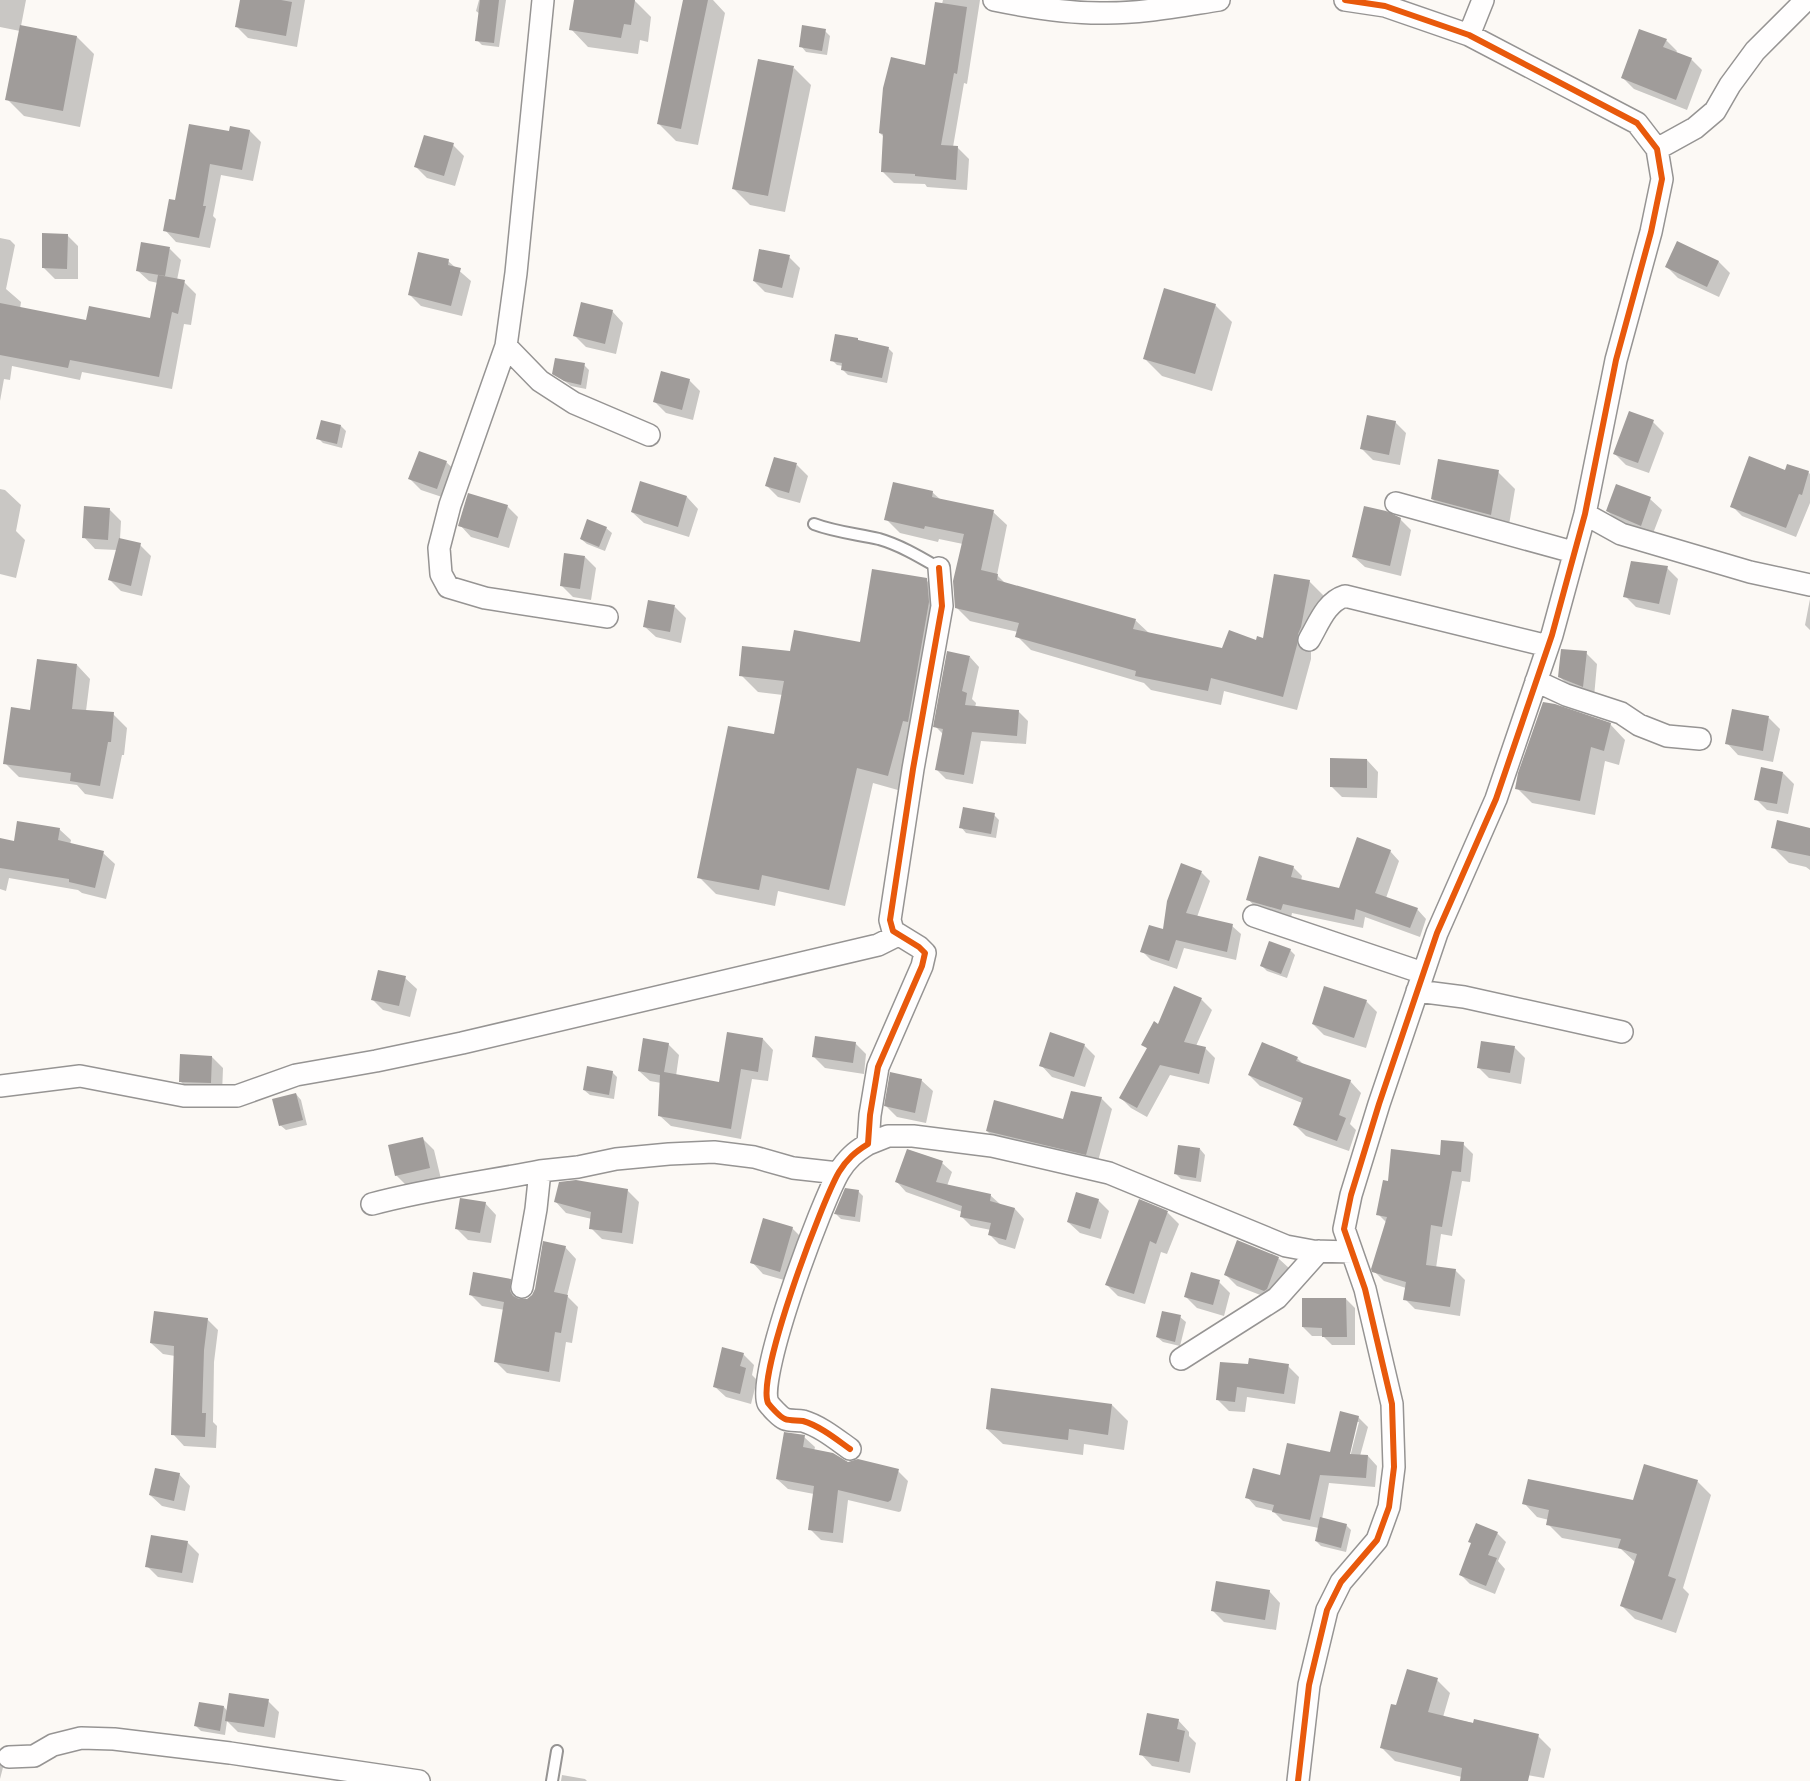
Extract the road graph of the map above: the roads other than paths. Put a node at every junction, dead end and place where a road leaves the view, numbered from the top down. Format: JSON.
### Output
{"nodes":[{"id":1,"x":543,"y":0,"type":"edge"},
{"id":2,"x":994,"y":0,"type":"edge"},
{"id":3,"x":1220,"y":0,"type":"edge"},
{"id":4,"x":1345,"y":0,"type":"edge"},
{"id":5,"x":1483,"y":0,"type":"edge"},
{"id":6,"x":1806,"y":0,"type":"edge"},
{"id":7,"x":1469,"y":35,"type":"junction"},
{"id":8,"x":1657,"y":149,"type":"junction"},
{"id":9,"x":506,"y":346,"type":"junction"},
{"id":10,"x":649,"y":435,"type":"dead end"},
{"id":11,"x":1396,"y":503,"type":"dead end"},
{"id":12,"x":1585,"y":513,"type":"junction"},
{"id":13,"x":814,"y":524,"type":"dead end"},
{"id":14,"x":1573,"y":552,"type":"junction"},
{"id":15,"x":939,"y":568,"type":"joint"},
{"id":16,"x":1810,"y":585,"type":"edge"},
{"id":17,"x":607,"y":617,"type":"dead end"},
{"id":18,"x":1310,"y":640,"type":"dead end"},
{"id":19,"x":1548,"y":646,"type":"junction"},
{"id":20,"x":1536,"y":681,"type":"junction"},
{"id":21,"x":1700,"y":739,"type":"dead end"},
{"id":22,"x":1254,"y":916,"type":"dead end"},
{"id":23,"x":898,"y":935,"type":"junction"},
{"id":24,"x":1420,"y":982,"type":"junction"},
{"id":25,"x":1622,"y":1032,"type":"dead end"},
{"id":26,"x":0,"y":1086,"type":"edge"},
{"id":27,"x":868,"y":1143,"type":"junction"},
{"id":28,"x":540,"y":1171,"type":"junction"},
{"id":29,"x":838,"y":1173,"type":"junction"},
{"id":30,"x":372,"y":1204,"type":"dead end"},
{"id":31,"x":1319,"y":1251,"type":"junction"},
{"id":32,"x":1352,"y":1252,"type":"junction"},
{"id":33,"x":522,"y":1287,"type":"dead end"},
{"id":34,"x":1180,"y":1359,"type":"dead end"},
{"id":35,"x":850,"y":1449,"type":"dead end"},
{"id":36,"x":557,"y":1751,"type":"dead end"},
{"id":37,"x":9,"y":1757,"type":"dead end"},
{"id":38,"x":419,"y":1781,"type":"edge"},
{"id":39,"x":552,"y":1781,"type":"edge"},
{"id":40,"x":1298,"y":1781,"type":"edge"}],
"edges":[{"from":1,"to":9,"type":"street"},
{"from":2,"to":3,"type":"street"},
{"from":4,"to":7,"type":"street"},
{"from":5,"to":7,"type":"street"},
{"from":6,"to":8,"type":"street"},
{"from":7,"to":8,"type":"street"},
{"from":8,"to":12,"type":"street"},
{"from":9,"to":10,"type":"street"},
{"from":9,"to":17,"type":"street"},
{"from":11,"to":14,"type":"street"},
{"from":12,"to":14,"type":"street"},
{"from":12,"to":16,"type":"street"},
{"from":13,"to":15,"type":"lane"},
{"from":14,"to":19,"type":"street"},
{"from":15,"to":23,"type":"street"},
{"from":18,"to":19,"type":"street"},
{"from":19,"to":20,"type":"street"},
{"from":20,"to":21,"type":"street"},
{"from":20,"to":24,"type":"street"},
{"from":22,"to":24,"type":"street"},
{"from":23,"to":26,"type":"street"},
{"from":23,"to":27,"type":"street"},
{"from":24,"to":25,"type":"street"},
{"from":24,"to":32,"type":"street"},
{"from":27,"to":29,"type":"street"},
{"from":27,"to":31,"type":"street"},
{"from":28,"to":29,"type":"street"},
{"from":28,"to":30,"type":"street"},
{"from":28,"to":33,"type":"street"},
{"from":29,"to":35,"type":"street"},
{"from":31,"to":32,"type":"street"},
{"from":31,"to":34,"type":"street"},
{"from":32,"to":40,"type":"street"},
{"from":36,"to":39,"type":"lane"},
{"from":37,"to":38,"type":"street"}]}
